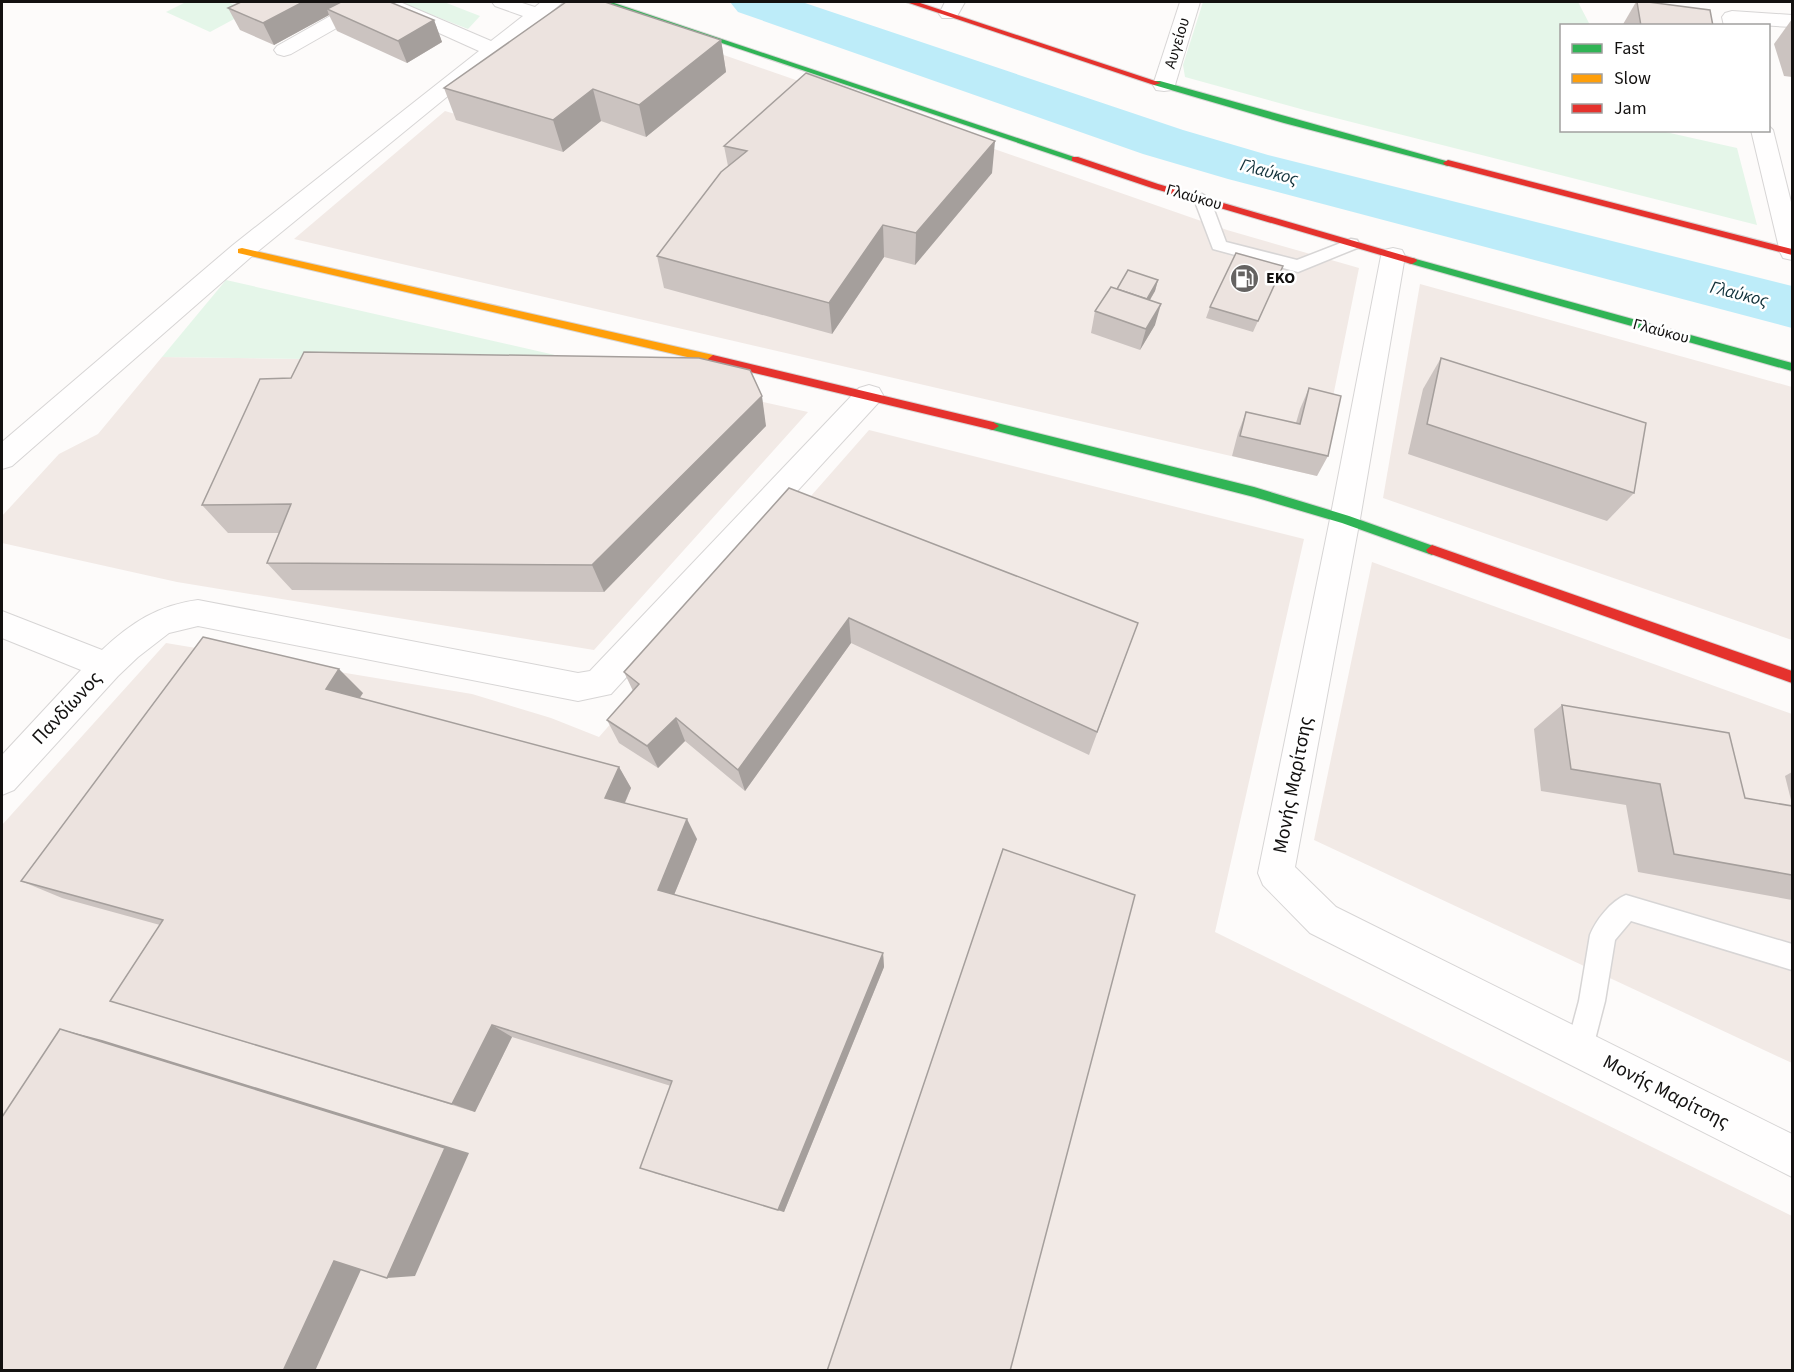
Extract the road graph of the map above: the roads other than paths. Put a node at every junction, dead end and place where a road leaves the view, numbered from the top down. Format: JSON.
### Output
{"nodes":[{"id":1,"x":369,"y":2,"type":"edge"},
{"id":2,"x":385,"y":2,"type":"edge"},
{"id":3,"x":501,"y":2,"type":"edge"},
{"id":4,"x":604,"y":2,"type":"edge"},
{"id":5,"x":910,"y":2,"type":"edge"},
{"id":6,"x":1165,"y":2,"type":"edge"},
{"id":7,"x":1188,"y":5,"type":"edge"},
{"id":8,"x":544,"y":8,"type":"edge"},
{"id":9,"x":952,"y":8,"type":"edge"},
{"id":10,"x":1792,"y":21,"type":"edge"},
{"id":11,"x":1734,"y":24,"type":"edge"},
{"id":12,"x":492,"y":49,"type":"junction"},
{"id":13,"x":284,"y":50,"type":"dead end"},
{"id":14,"x":1164,"y":85,"type":"junction"},
{"id":15,"x":1765,"y":133,"type":"edge"},
{"id":16,"x":1202,"y":200,"type":"junction"},
{"id":17,"x":1787,"y":207,"type":"edge"},
{"id":18,"x":1351,"y":244,"type":"junction"},
{"id":19,"x":242,"y":251,"type":"junction"},
{"id":20,"x":1792,"y":252,"type":"edge"},
{"id":21,"x":1393,"y":256,"type":"junction"},
{"id":22,"x":1792,"y":367,"type":"edge"},
{"id":23,"x":869,"y":395,"type":"junction"},
{"id":24,"x":2,"y":458,"type":"edge"},
{"id":25,"x":1345,"y":519,"type":"junction"},
{"id":26,"x":2,"y":624,"type":"edge"},
{"id":27,"x":106,"y":666,"type":"junction"},
{"id":28,"x":1792,"y":677,"type":"edge"},
{"id":29,"x":2,"y":779,"type":"edge"},
{"id":30,"x":1792,"y":957,"type":"edge"},
{"id":31,"x":1580,"y":1049,"type":"junction"},
{"id":32,"x":1792,"y":1155,"type":"edge"}],
"edges":[{"from":1,"to":13,"type":"street"},
{"from":2,"to":12,"type":"street"},
{"from":3,"to":8,"type":"street"},
{"from":4,"to":16,"type":"main road","name":"Γλαύκου"},
{"from":5,"to":9,"type":"main road"},
{"from":6,"to":7,"type":"street"},
{"from":7,"to":14,"type":"street","name":"Αυγείου"},
{"from":8,"to":12,"type":"street"},
{"from":9,"to":14,"type":"main road"},
{"from":10,"to":11,"type":"street"},
{"from":12,"to":19,"type":"street"},
{"from":14,"to":20,"type":"main road"},
{"from":15,"to":17,"type":"street"},
{"from":16,"to":18,"type":"main road","name":"Γλαύκου"},
{"from":16,"to":18,"type":"lane"},
{"from":17,"to":20,"type":"street"},
{"from":18,"to":21,"type":"main road","name":"Γλαύκου"},
{"from":19,"to":23,"type":"main road"},
{"from":19,"to":24,"type":"street"},
{"from":21,"to":22,"type":"main road","name":"Γλαύκου"},
{"from":21,"to":25,"type":"street","name":"Μονής Μαρίτσης"},
{"from":23,"to":25,"type":"main road"},
{"from":23,"to":27,"type":"street"},
{"from":25,"to":28,"type":"main road"},
{"from":25,"to":31,"type":"street","name":"Μονής Μαρίτσης"},
{"from":26,"to":27,"type":"street","name":"Πανδίωνος"},
{"from":27,"to":29,"type":"street","name":"Πανδίωνος"},
{"from":30,"to":31,"type":"lane"},
{"from":31,"to":32,"type":"street","name":"Μονής Μαρίτσης"}]}
